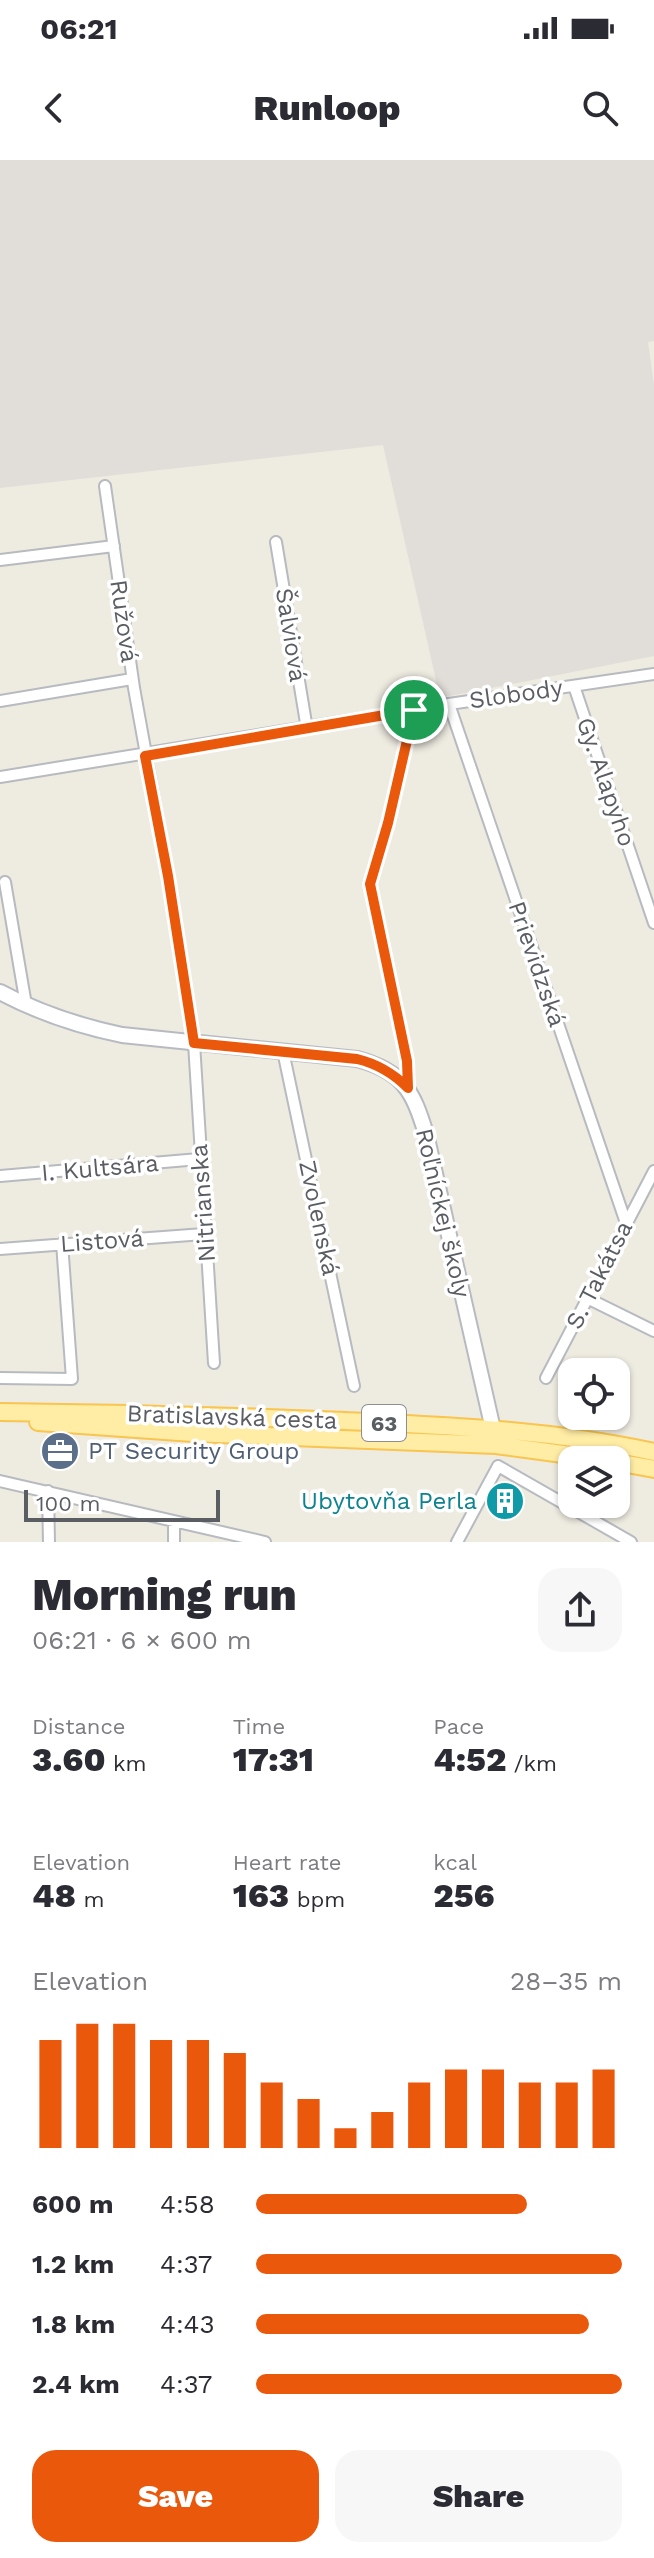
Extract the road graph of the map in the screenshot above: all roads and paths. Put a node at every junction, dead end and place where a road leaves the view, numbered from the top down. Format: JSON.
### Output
{"nodes":[{"id":1,"x":105,"y":486,"type":"dead end"},
{"id":2,"x":276,"y":542,"type":"dead end"},
{"id":3,"x":114,"y":546,"type":"junction"},
{"id":4,"x":0,"y":560,"type":"edge"},
{"id":5,"x":654,"y":674,"type":"edge"},
{"id":6,"x":132,"y":679,"type":"junction"},
{"id":7,"x":574,"y":686,"type":"junction"},
{"id":8,"x":0,"y":701,"type":"edge"},
{"id":9,"x":449,"y":704,"type":"junction"},
{"id":10,"x":414,"y":710,"type":"junction"},
{"id":11,"x":307,"y":729,"type":"junction"},
{"id":12,"x":145,"y":756,"type":"junction"},
{"id":13,"x":0,"y":777,"type":"edge"},
{"id":14,"x":5,"y":882,"type":"dead end"},
{"id":15,"x":654,"y":923,"type":"edge"},
{"id":16,"x":0,"y":992,"type":"edge"},
{"id":17,"x":26,"y":1005,"type":"junction"},
{"id":18,"x":194,"y":1043,"type":"junction"},
{"id":19,"x":283,"y":1051,"type":"junction"},
{"id":20,"x":408,"y":1088,"type":"junction"},
{"id":21,"x":199,"y":1159,"type":"junction"},
{"id":22,"x":654,"y":1171,"type":"edge"},
{"id":23,"x":0,"y":1176,"type":"edge"},
{"id":24,"x":626,"y":1223,"type":"junction"},
{"id":25,"x":204,"y":1234,"type":"junction"},
{"id":26,"x":62,"y":1243,"type":"junction"},
{"id":27,"x":0,"y":1249,"type":"edge"},
{"id":28,"x":587,"y":1298,"type":"junction"},
{"id":29,"x":654,"y":1331,"type":"edge"},
{"id":30,"x":214,"y":1363,"type":"dead end"},
{"id":31,"x":0,"y":1378,"type":"edge"},
{"id":32,"x":546,"y":1378,"type":"dead end"},
{"id":33,"x":354,"y":1386,"type":"dead end"},
{"id":34,"x":0,"y":1412,"type":"edge"},
{"id":35,"x":0,"y":1420,"type":"edge"},
{"id":36,"x":493,"y":1427,"type":"junction"},
{"id":37,"x":496,"y":1445,"type":"junction"},
{"id":38,"x":654,"y":1452,"type":"edge"},
{"id":39,"x":558,"y":1453,"type":"edge"},
{"id":40,"x":630,"y":1465,"type":"edge"},
{"id":41,"x":498,"y":1466,"type":"junction"},
{"id":42,"x":654,"y":1469,"type":"edge"},
{"id":43,"x":0,"y":1481,"type":"edge"},
{"id":44,"x":48,"y":1491,"type":"junction"},
{"id":45,"x":174,"y":1522,"type":"junction"},
{"id":46,"x":49,"y":1542,"type":"edge"},
{"id":47,"x":174,"y":1542,"type":"edge"},
{"id":48,"x":265,"y":1542,"type":"edge"},
{"id":49,"x":457,"y":1542,"type":"edge"},
{"id":50,"x":631,"y":1542,"type":"edge"}],
"edges":[{"from":1,"to":3,"type":"street","name":"Ružová"},
{"from":2,"to":11,"type":"street","name":"Šalviová"},
{"from":3,"to":4,"type":"street"},
{"from":3,"to":6,"type":"street","name":"Ružová"},
{"from":5,"to":7,"type":"street","name":"Slobody"},
{"from":6,"to":8,"type":"street"},
{"from":6,"to":12,"type":"street","name":"Ružová"},
{"from":7,"to":9,"type":"street","name":"Slobody"},
{"from":7,"to":15,"type":"street","name":"Gy. Alapyho"},
{"from":9,"to":10,"type":"street","name":"Slobody"},
{"from":9,"to":24,"type":"street","name":"Prievidzská"},
{"from":10,"to":11,"type":"street","name":"Slobody"},
{"from":10,"to":20,"type":"street"},
{"from":11,"to":12,"type":"street","name":"Slobody"},
{"from":12,"to":13,"type":"street","name":"Slobody"},
{"from":12,"to":18,"type":"street","name":"Ružová"},
{"from":14,"to":17,"type":"street"},
{"from":16,"to":17,"type":"main road"},
{"from":17,"to":18,"type":"main road"},
{"from":18,"to":19,"type":"main road"},
{"from":18,"to":21,"type":"street","name":"Nitrianska"},
{"from":19,"to":20,"type":"main road"},
{"from":19,"to":33,"type":"street","name":"Zvolenská"},
{"from":20,"to":36,"type":"main road","name":"Roľníckej školy"},
{"from":21,"to":23,"type":"street","name":"I. Kultsára"},
{"from":21,"to":25,"type":"street","name":"Nitrianska"},
{"from":22,"to":24,"type":"street","name":"S. Takátsa"},
{"from":24,"to":28,"type":"street","name":"S. Takátsa"},
{"from":25,"to":26,"type":"street","name":"Listová"},
{"from":25,"to":30,"type":"street","name":"Nitrianska"},
{"from":26,"to":27,"type":"street","name":"Listová"},
{"from":26,"to":31,"type":"street"},
{"from":28,"to":29,"type":"street"},
{"from":28,"to":32,"type":"street","name":"S. Takátsa"},
{"from":34,"to":36,"type":"main road","name":"Bratislavská cesta","number":"63"},
{"from":35,"to":37,"type":"main road","name":"Bratislavská cesta","number":"63"},
{"from":36,"to":37,"type":"main road","name":"Roľníckej školy"},
{"from":36,"to":38,"type":"main road","name":"Bratislavská cesta","number":"63"},
{"from":37,"to":39,"type":"main road","name":"Bratislavská cesta","number":"63"},
{"from":37,"to":41,"type":"street","name":"Roľníckej školy"},
{"from":40,"to":42,"type":"main road"},
{"from":41,"to":49,"type":"street"},
{"from":41,"to":50,"type":"street"},
{"from":43,"to":44,"type":"street"},
{"from":44,"to":45,"type":"street"},
{"from":44,"to":46,"type":"street"},
{"from":45,"to":47,"type":"street"},
{"from":45,"to":48,"type":"street"}]}
